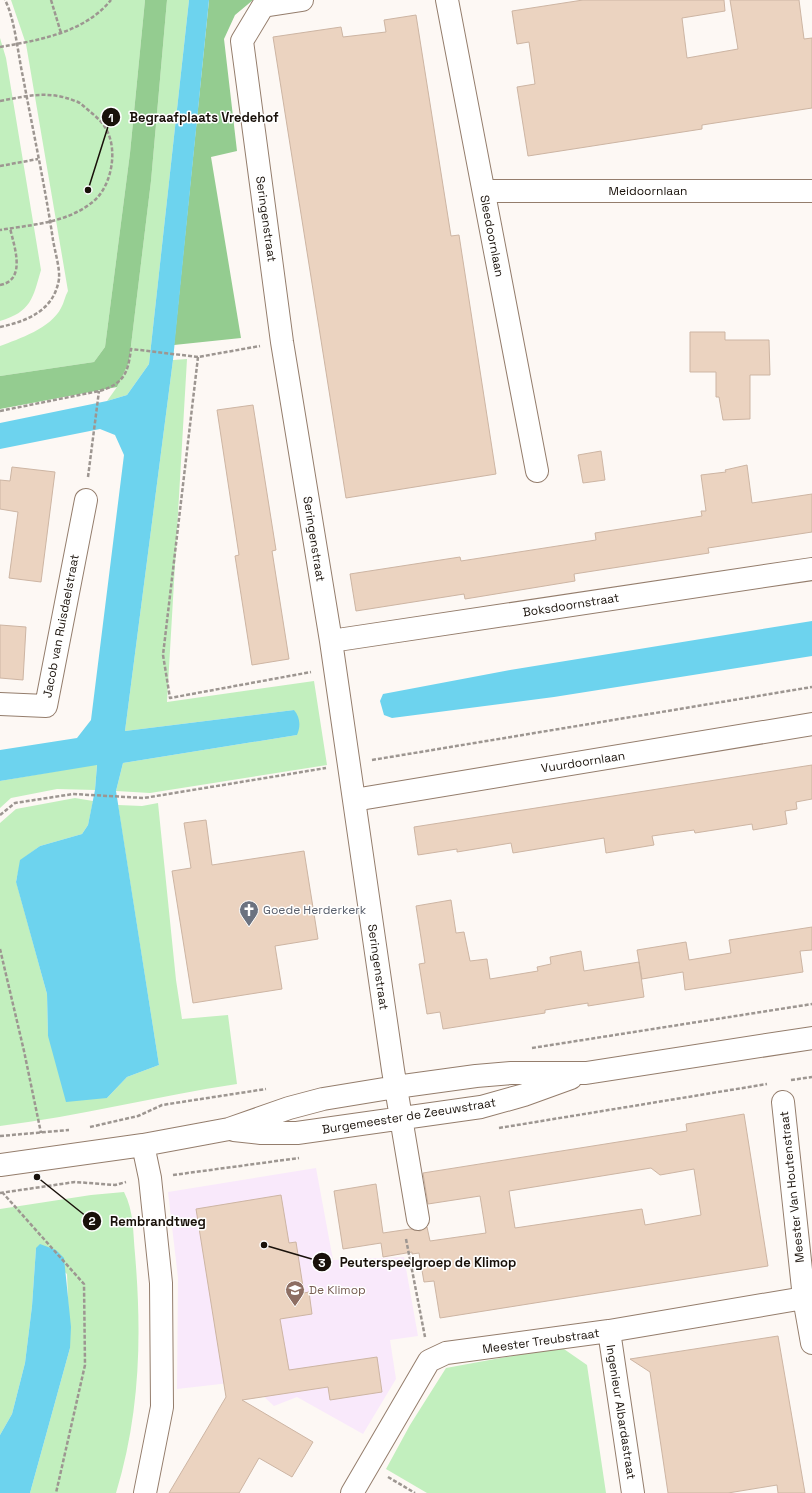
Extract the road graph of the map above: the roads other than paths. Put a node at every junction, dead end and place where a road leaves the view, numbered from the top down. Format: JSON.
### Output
{"nodes":[{"id":1,"x":302,"y":0,"type":"edge"},
{"id":2,"x":447,"y":0,"type":"edge"},
{"id":3,"x":484,"y":191,"type":"junction"},
{"id":4,"x":812,"y":191,"type":"edge"},
{"id":5,"x":536,"y":472,"type":"dead end"},
{"id":6,"x":86,"y":500,"type":"road end"},
{"id":7,"x":812,"y":569,"type":"edge"},
{"id":8,"x":331,"y":641,"type":"junction"},
{"id":9,"x":0,"y":704,"type":"edge"},
{"id":10,"x":812,"y":724,"type":"edge"},
{"id":11,"x":354,"y":800,"type":"junction"},
{"id":12,"x":812,"y":1038,"type":"edge"},
{"id":13,"x":586,"y":1073,"type":"junction"},
{"id":14,"x":396,"y":1087,"type":"junction"},
{"id":15,"x":783,"y":1102,"type":"dead end"},
{"id":16,"x":401,"y":1117,"type":"junction"},
{"id":17,"x":229,"y":1129,"type":"junction"},
{"id":18,"x":143,"y":1145,"type":"junction"},
{"id":19,"x":0,"y":1165,"type":"edge"},
{"id":20,"x":411,"y":1227,"type":"road end"},
{"id":21,"x":804,"y":1298,"type":"junction"},
{"id":22,"x":609,"y":1331,"type":"junction"},
{"id":23,"x":812,"y":1343,"type":"edge"},
{"id":24,"x":145,"y":1493,"type":"edge"},
{"id":25,"x":352,"y":1493,"type":"edge"},
{"id":26,"x":633,"y":1493,"type":"edge"}],
"edges":[{"from":1,"to":8,"type":"street","name":"Seringenstraat"},
{"from":2,"to":3,"type":"street","name":"Sleedoornlaan"},
{"from":3,"to":4,"type":"street","name":"Meidoornlaan"},
{"from":3,"to":5,"type":"street","name":"Sleedoornlaan"},
{"from":6,"to":9,"type":"street","name":"Jacob van Ruisdaelstraat"},
{"from":7,"to":8,"type":"street","name":"Boksdoornstraat"},
{"from":8,"to":11,"type":"street","name":"Seringenstraat"},
{"from":10,"to":11,"type":"street","name":"Vuurdoornlaan"},
{"from":11,"to":14,"type":"street","name":"Seringenstraat"},
{"from":12,"to":13,"type":"street","name":"Burgemeester de Zeeuwstraat"},
{"from":13,"to":14,"type":"street","name":"Burgemeester de Zeeuwstraat"},
{"from":13,"to":16,"type":"street","name":"Burgemeester de Zeeuwstraat"},
{"from":14,"to":16,"type":"street","name":"Seringenstraat"},
{"from":14,"to":17,"type":"street","name":"Burgemeester de Zeeuwstraat"},
{"from":15,"to":21,"type":"street","name":"Meester Van Houtenstraat"},
{"from":16,"to":17,"type":"street","name":"Burgemeester de Zeeuwstraat"},
{"from":16,"to":20,"type":"street","name":"Seringenstraat"},
{"from":17,"to":18,"type":"street","name":"Burgemeester de Zeeuwstraat"},
{"from":18,"to":19,"type":"street","name":"Burgemeester de Zeeuwstraat"},
{"from":18,"to":24,"type":"street"},
{"from":21,"to":22,"type":"street","name":"Meester Treubstraat"},
{"from":21,"to":23,"type":"street","name":"Meester Van Houtenstraat"},
{"from":22,"to":25,"type":"street","name":"Meester Treubstraat"},
{"from":22,"to":26,"type":"street","name":"Ingenieur Albardastraat"}]}
